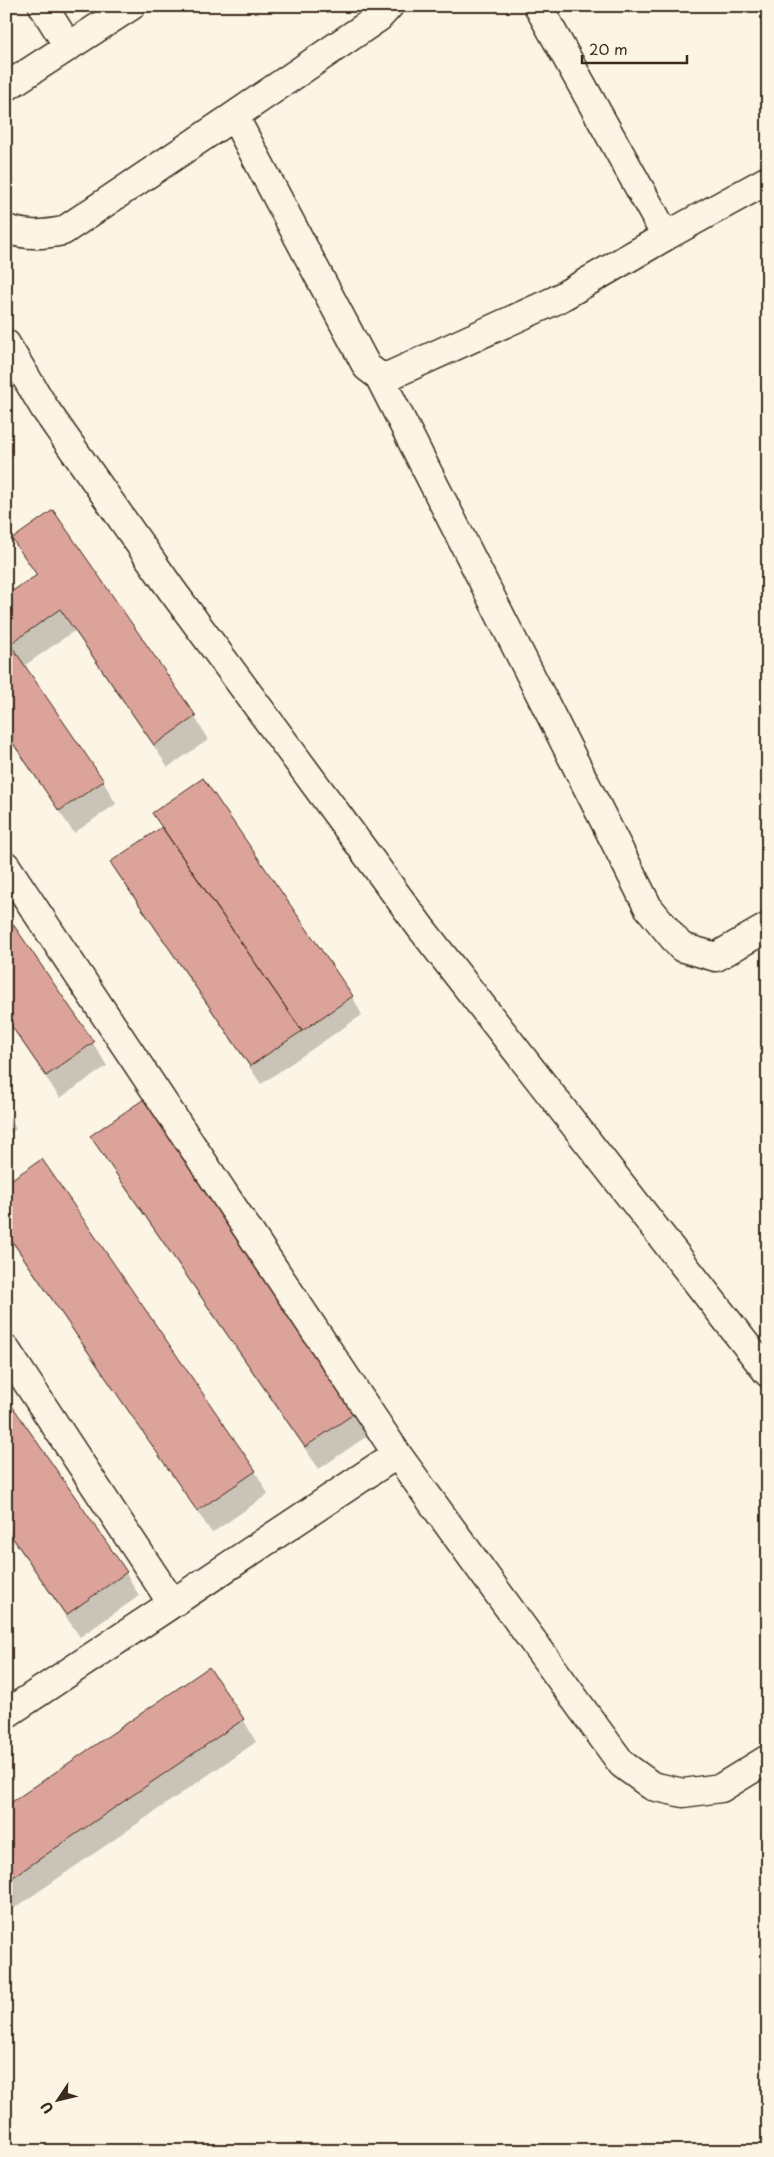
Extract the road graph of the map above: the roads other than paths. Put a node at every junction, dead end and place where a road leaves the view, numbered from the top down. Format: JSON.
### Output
{"nodes":[{"id":1,"x":44,"y":6,"type":"edge"},
{"id":2,"x":131,"y":6,"type":"edge"},
{"id":3,"x":389,"y":6,"type":"edge"},
{"id":4,"x":538,"y":6,"type":"edge"},
{"id":5,"x":99,"y":15,"type":"edge"},
{"id":6,"x":68,"y":46,"type":"junction"},
{"id":7,"x":8,"y":82,"type":"edge"},
{"id":8,"x":234,"y":116,"type":"junction"},
{"id":9,"x":768,"y":180,"type":"edge"},
{"id":10,"x":6,"y":229,"type":"edge"},
{"id":11,"x":666,"y":236,"type":"junction"},
{"id":12,"x":6,"y":344,"type":"edge"},
{"id":13,"x":379,"y":376,"type":"junction"},
{"id":14,"x":6,"y":866,"type":"edge"},
{"id":15,"x":768,"y":927,"type":"edge"},
{"id":16,"x":6,"y":1350,"type":"edge"},
{"id":17,"x":768,"y":1373,"type":"edge"},
{"id":18,"x":397,"y":1454,"type":"junction"},
{"id":19,"x":172,"y":1603,"type":"junction"},
{"id":20,"x":6,"y":1714,"type":"edge"},
{"id":21,"x":768,"y":1759,"type":"edge"}],
"edges":[{"from":1,"to":6,"type":"street"},
{"from":2,"to":5,"type":"street"},
{"from":3,"to":8,"type":"street"},
{"from":4,"to":11,"type":"street"},
{"from":5,"to":6,"type":"street"},
{"from":6,"to":7,"type":"street"},
{"from":8,"to":10,"type":"street"},
{"from":8,"to":13,"type":"street"},
{"from":9,"to":11,"type":"street"},
{"from":11,"to":13,"type":"street"},
{"from":12,"to":17,"type":"street"},
{"from":13,"to":15,"type":"street"},
{"from":14,"to":18,"type":"street"},
{"from":16,"to":19,"type":"street"},
{"from":18,"to":19,"type":"street"},
{"from":18,"to":21,"type":"street"},
{"from":19,"to":20,"type":"street"}]}
